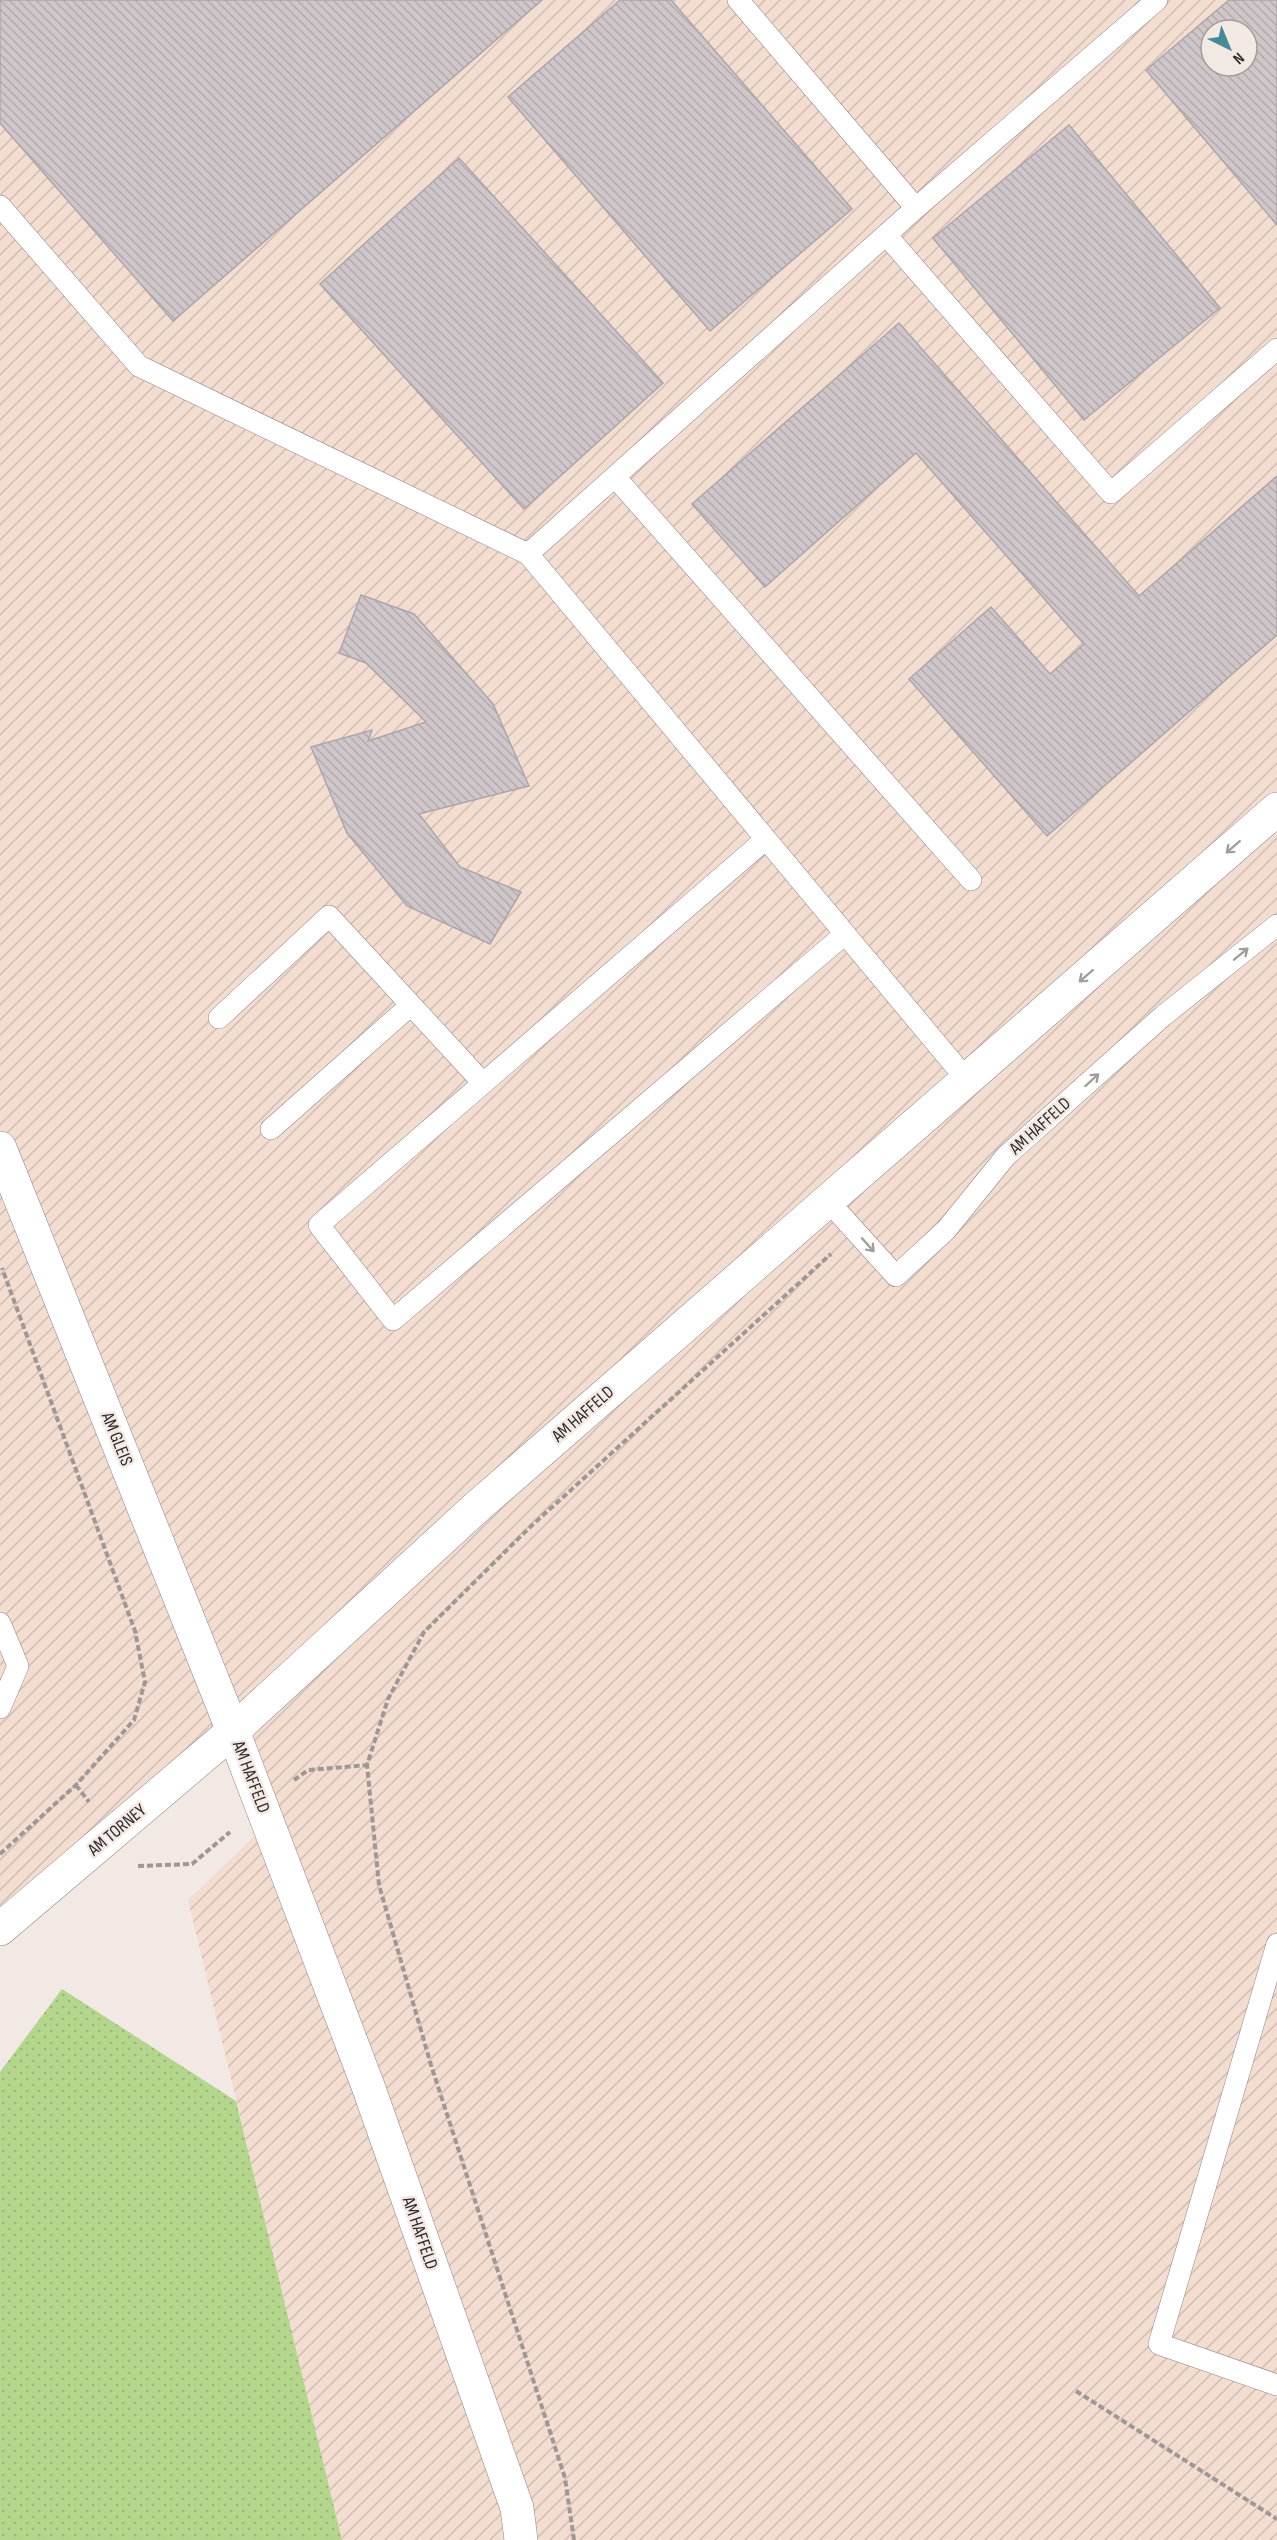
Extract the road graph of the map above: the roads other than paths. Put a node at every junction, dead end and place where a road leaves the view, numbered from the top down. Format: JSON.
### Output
{"nodes":[{"id":1,"x":738,"y":0,"type":"edge"},
{"id":2,"x":1157,"y":0,"type":"edge"},
{"id":3,"x":0,"y":206,"type":"edge"},
{"id":4,"x":916,"y":208,"type":"junction"},
{"id":5,"x":886,"y":235,"type":"junction"},
{"id":6,"x":1277,"y":349,"type":"edge"},
{"id":7,"x":615,"y":477,"type":"junction"},
{"id":8,"x":528,"y":554,"type":"junction"},
{"id":9,"x":1277,"y":809,"type":"edge"},
{"id":10,"x":766,"y":839,"type":"junction"},
{"id":11,"x":971,"y":880,"type":"dead end"},
{"id":12,"x":1277,"y":926,"type":"edge"},
{"id":13,"x":844,"y":934,"type":"junction"},
{"id":14,"x":411,"y":1005,"type":"junction"},
{"id":15,"x":219,"y":1018,"type":"dead end"},
{"id":16,"x":967,"y":1080,"type":"junction"},
{"id":17,"x":483,"y":1083,"type":"junction"},
{"id":18,"x":271,"y":1129,"type":"dead end"},
{"id":19,"x":0,"y":1148,"type":"edge"},
{"id":20,"x":828,"y":1201,"type":"junction"},
{"id":21,"x":0,"y":1623,"type":"edge"},
{"id":22,"x":0,"y":1708,"type":"edge"},
{"id":23,"x":233,"y":1731,"type":"junction"},
{"id":24,"x":0,"y":1929,"type":"edge"},
{"id":25,"x":1277,"y":1944,"type":"edge"},
{"id":26,"x":1277,"y":2385,"type":"edge"},
{"id":27,"x":521,"y":2540,"type":"edge"}],
"edges":[{"from":1,"to":4,"type":"lane"},
{"from":2,"to":4,"type":"lane"},
{"from":3,"to":8,"type":"lane"},
{"from":4,"to":5,"type":"lane"},
{"from":5,"to":6,"type":"lane"},
{"from":5,"to":7,"type":"lane"},
{"from":7,"to":8,"type":"lane"},
{"from":7,"to":11,"type":"lane"},
{"from":8,"to":10,"type":"lane"},
{"from":9,"to":16,"type":"street","name":"AM HAFFELD","one_way":true},
{"from":10,"to":13,"type":"lane"},
{"from":10,"to":17,"type":"lane"},
{"from":20,"to":12,"type":"lane","name":"AM HAFFELD","one_way":true},
{"from":13,"to":16,"type":"lane"},
{"from":13,"to":17,"type":"lane"},
{"from":14,"to":15,"type":"lane"},
{"from":14,"to":17,"type":"lane"},
{"from":14,"to":18,"type":"lane"},
{"from":16,"to":20,"type":"street","name":"AM HAFFELD"},
{"from":19,"to":23,"type":"street","name":"AM GLEIS"},
{"from":20,"to":23,"type":"street","name":"AM HAFFELD"},
{"from":21,"to":22,"type":"lane"},
{"from":23,"to":24,"type":"street","name":"AM TORNEY"},
{"from":23,"to":27,"type":"street","name":"AM HAFFELD"},
{"from":25,"to":26,"type":"lane"}]}
